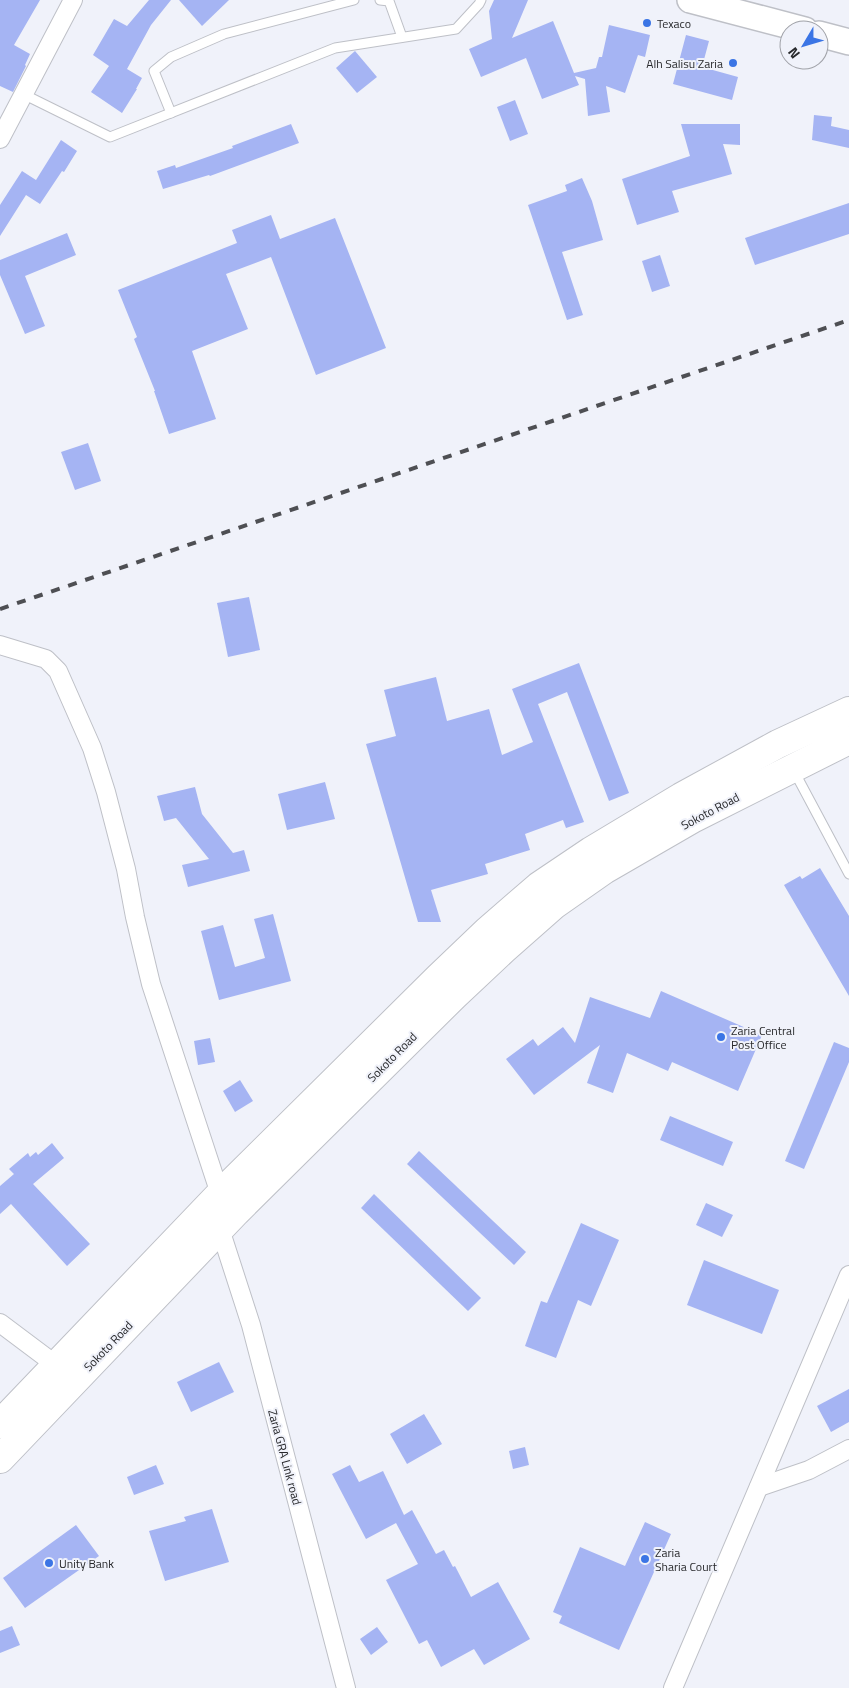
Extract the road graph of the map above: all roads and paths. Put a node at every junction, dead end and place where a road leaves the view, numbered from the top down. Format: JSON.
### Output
{"nodes":[{"id":1,"x":72,"y":0,"type":"edge"},
{"id":2,"x":354,"y":0,"type":"edge"},
{"id":3,"x":380,"y":0,"type":"edge"},
{"id":4,"x":481,"y":0,"type":"edge"},
{"id":5,"x":690,"y":0,"type":"edge"},
{"id":6,"x":779,"y":23,"type":"edge"},
{"id":7,"x":402,"y":37,"type":"junction"},
{"id":8,"x":829,"y":37,"type":"edge"},
{"id":9,"x":849,"y":42,"type":"edge"},
{"id":10,"x":23,"y":94,"type":"junction"},
{"id":11,"x":172,"y":113,"type":"junction"},
{"id":12,"x":0,"y":139,"type":"edge"},
{"id":13,"x":0,"y":645,"type":"edge"},
{"id":14,"x":849,"y":710,"type":"edge"},
{"id":15,"x":849,"y":740,"type":"edge"},
{"id":16,"x":793,"y":768,"type":"junction"},
{"id":17,"x":849,"y":874,"type":"edge"},
{"id":18,"x":220,"y":1194,"type":"junction"},
{"id":19,"x":220,"y":1229,"type":"junction"},
{"id":20,"x":849,"y":1275,"type":"edge"},
{"id":21,"x":0,"y":1323,"type":"edge"},
{"id":22,"x":56,"y":1365,"type":"junction"},
{"id":23,"x":0,"y":1424,"type":"edge"},
{"id":24,"x":849,"y":1449,"type":"edge"},
{"id":25,"x":0,"y":1459,"type":"edge"},
{"id":26,"x":759,"y":1487,"type":"junction"},
{"id":27,"x":346,"y":1688,"type":"edge"},
{"id":28,"x":672,"y":1688,"type":"edge"}],
"edges":[{"from":1,"to":10,"type":"street"},
{"from":2,"to":11,"type":"lane"},
{"from":3,"to":7,"type":"lane"},
{"from":4,"to":7,"type":"lane"},
{"from":5,"to":6,"type":"street"},
{"from":7,"to":11,"type":"lane"},
{"from":8,"to":9,"type":"street"},
{"from":10,"to":11,"type":"lane"},
{"from":10,"to":12,"type":"street"},
{"from":13,"to":18,"type":"street"},
{"from":14,"to":18,"type":"main road","name":"Sokoto Road"},
{"from":15,"to":16,"type":"main road","name":"Sokoto Road"},
{"from":16,"to":17,"type":"lane"},
{"from":16,"to":19,"type":"main road","name":"Sokoto Road"},
{"from":18,"to":22,"type":"main road","name":"Sokoto Road"},
{"from":19,"to":25,"type":"main road","name":"Sokoto Road"},
{"from":19,"to":27,"type":"street","name":"Zaria GRA Link road"},
{"from":20,"to":26,"type":"street"},
{"from":21,"to":22,"type":"street"},
{"from":22,"to":23,"type":"main road","name":"Sokoto Road"},
{"from":24,"to":26,"type":"street"},
{"from":26,"to":28,"type":"street"}]}
